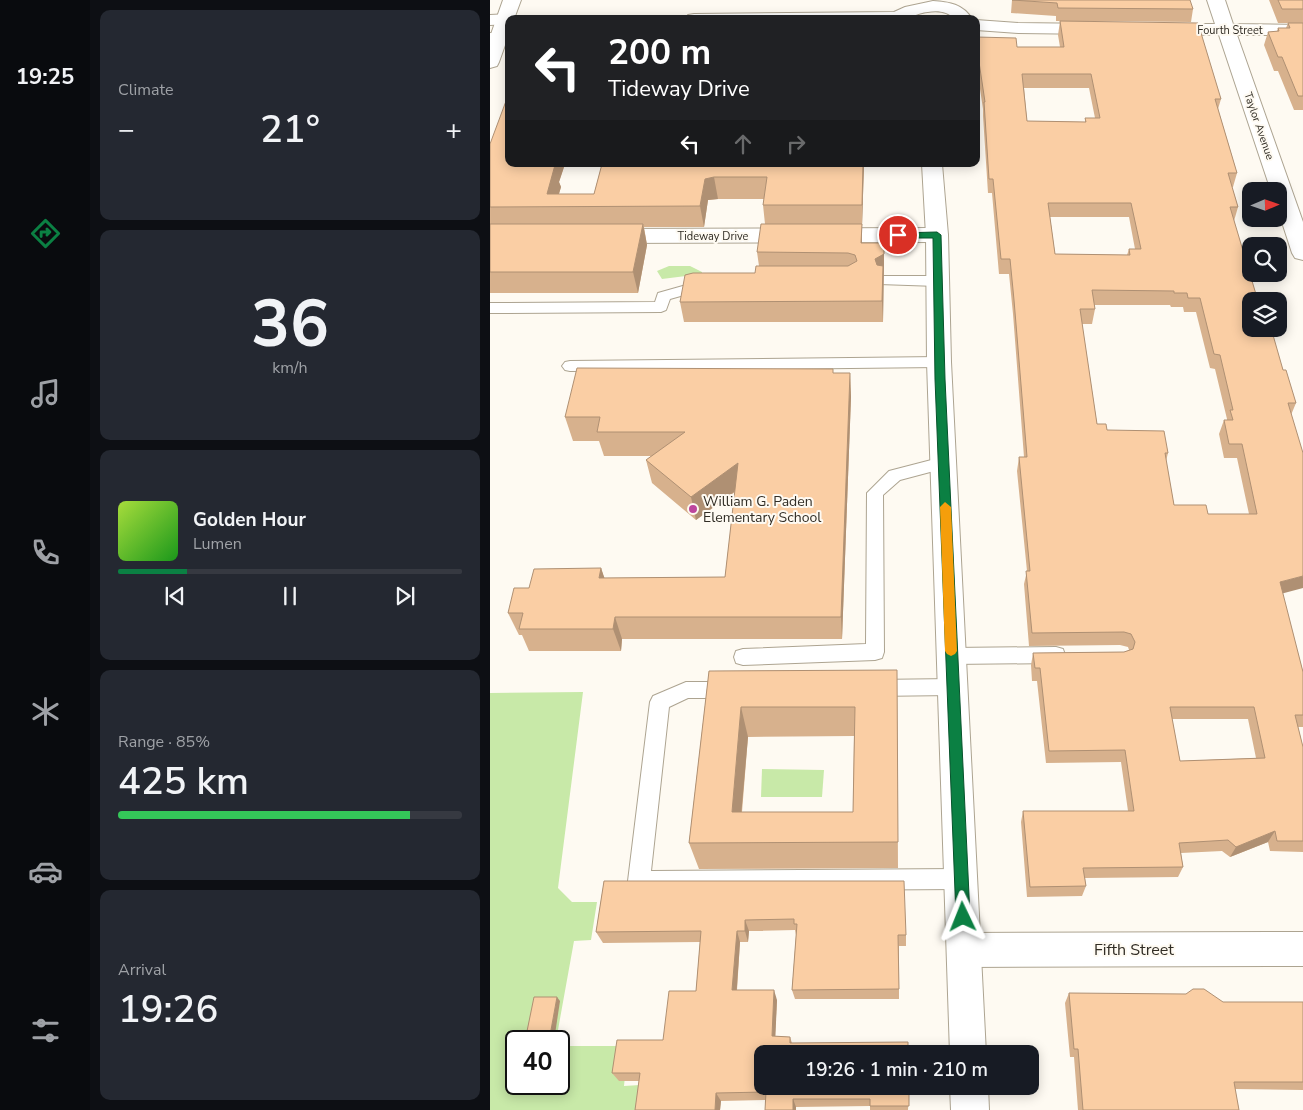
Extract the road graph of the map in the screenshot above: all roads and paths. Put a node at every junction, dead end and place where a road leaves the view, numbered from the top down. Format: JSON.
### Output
{"nodes":[{"id":1,"x":512,"y":0,"type":"edge"},
{"id":2,"x":1216,"y":0,"type":"edge"},
{"id":3,"x":928,"y":2,"type":"edge"},
{"id":4,"x":959,"y":9,"type":"edge"},
{"id":5,"x":901,"y":15,"type":"edge"},
{"id":6,"x":501,"y":19,"type":"edge"},
{"id":7,"x":980,"y":25,"type":"edge"},
{"id":8,"x":1117,"y":29,"type":"edge"},
{"id":9,"x":1146,"y":29,"type":"edge"},
{"id":10,"x":1226,"y":30,"type":"junction"},
{"id":11,"x":1303,"y":30,"type":"edge"},
{"id":12,"x":499,"y":39,"type":"edge"},
{"id":13,"x":490,"y":62,"type":"edge"},
{"id":14,"x":932,"y":167,"type":"edge"},
{"id":15,"x":937,"y":235,"type":"junction"},
{"id":16,"x":590,"y":236,"type":"edge"},
{"id":17,"x":1303,"y":253,"type":"edge"},
{"id":18,"x":715,"y":281,"type":"edge"},
{"id":19,"x":884,"y":281,"type":"edge"},
{"id":20,"x":938,"y":281,"type":"junction"},
{"id":21,"x":490,"y":308,"type":"edge"},
{"id":22,"x":939,"y":362,"type":"junction"},
{"id":23,"x":570,"y":366,"type":"dead end"},
{"id":24,"x":943,"y":463,"type":"junction"},
{"id":25,"x":1070,"y":655,"type":"edge"},
{"id":26,"x":951,"y":656,"type":"junction"},
{"id":27,"x":743,"y":657,"type":"dead end"},
{"id":28,"x":854,"y":688,"type":"edge"},
{"id":29,"x":953,"y":688,"type":"junction"},
{"id":30,"x":745,"y":689,"type":"edge"},
{"id":31,"x":961,"y":879,"type":"junction"},
{"id":32,"x":1303,"y":949,"type":"edge"},
{"id":33,"x":964,"y":950,"type":"junction"},
{"id":34,"x":968,"y":1045,"type":"edge"},
{"id":35,"x":969,"y":1095,"type":"edge"},
{"id":36,"x":970,"y":1110,"type":"edge"}],
"edges":[{"from":1,"to":6,"type":"street"},
{"from":2,"to":10,"type":"street","name":"Taylor Avenue"},
{"from":3,"to":4,"type":"street"},
{"from":3,"to":5,"type":"street"},
{"from":6,"to":12,"type":"street"},
{"from":7,"to":8,"type":"street"},
{"from":9,"to":10,"type":"street","name":"Fourth Street"},
{"from":10,"to":11,"type":"street","name":"Fourth Street"},
{"from":10,"to":17,"type":"street","name":"Taylor Avenue"},
{"from":12,"to":13,"type":"street"},
{"from":14,"to":15,"type":"street"},
{"from":15,"to":16,"type":"street","name":"Tideway Drive"},
{"from":15,"to":20,"type":"street"},
{"from":18,"to":21,"type":"lane"},
{"from":19,"to":20,"type":"lane"},
{"from":20,"to":22,"type":"street"},
{"from":22,"to":23,"type":"lane"},
{"from":22,"to":24,"type":"street"},
{"from":24,"to":26,"type":"street"},
{"from":24,"to":27,"type":"lane"},
{"from":25,"to":26,"type":"lane"},
{"from":26,"to":29,"type":"street"},
{"from":28,"to":29,"type":"lane"},
{"from":29,"to":31,"type":"street"},
{"from":30,"to":31,"type":"lane"},
{"from":31,"to":33,"type":"street"},
{"from":32,"to":33,"type":"street","name":"Fifth Street"},
{"from":33,"to":34,"type":"street"},
{"from":35,"to":36,"type":"street"}]}
